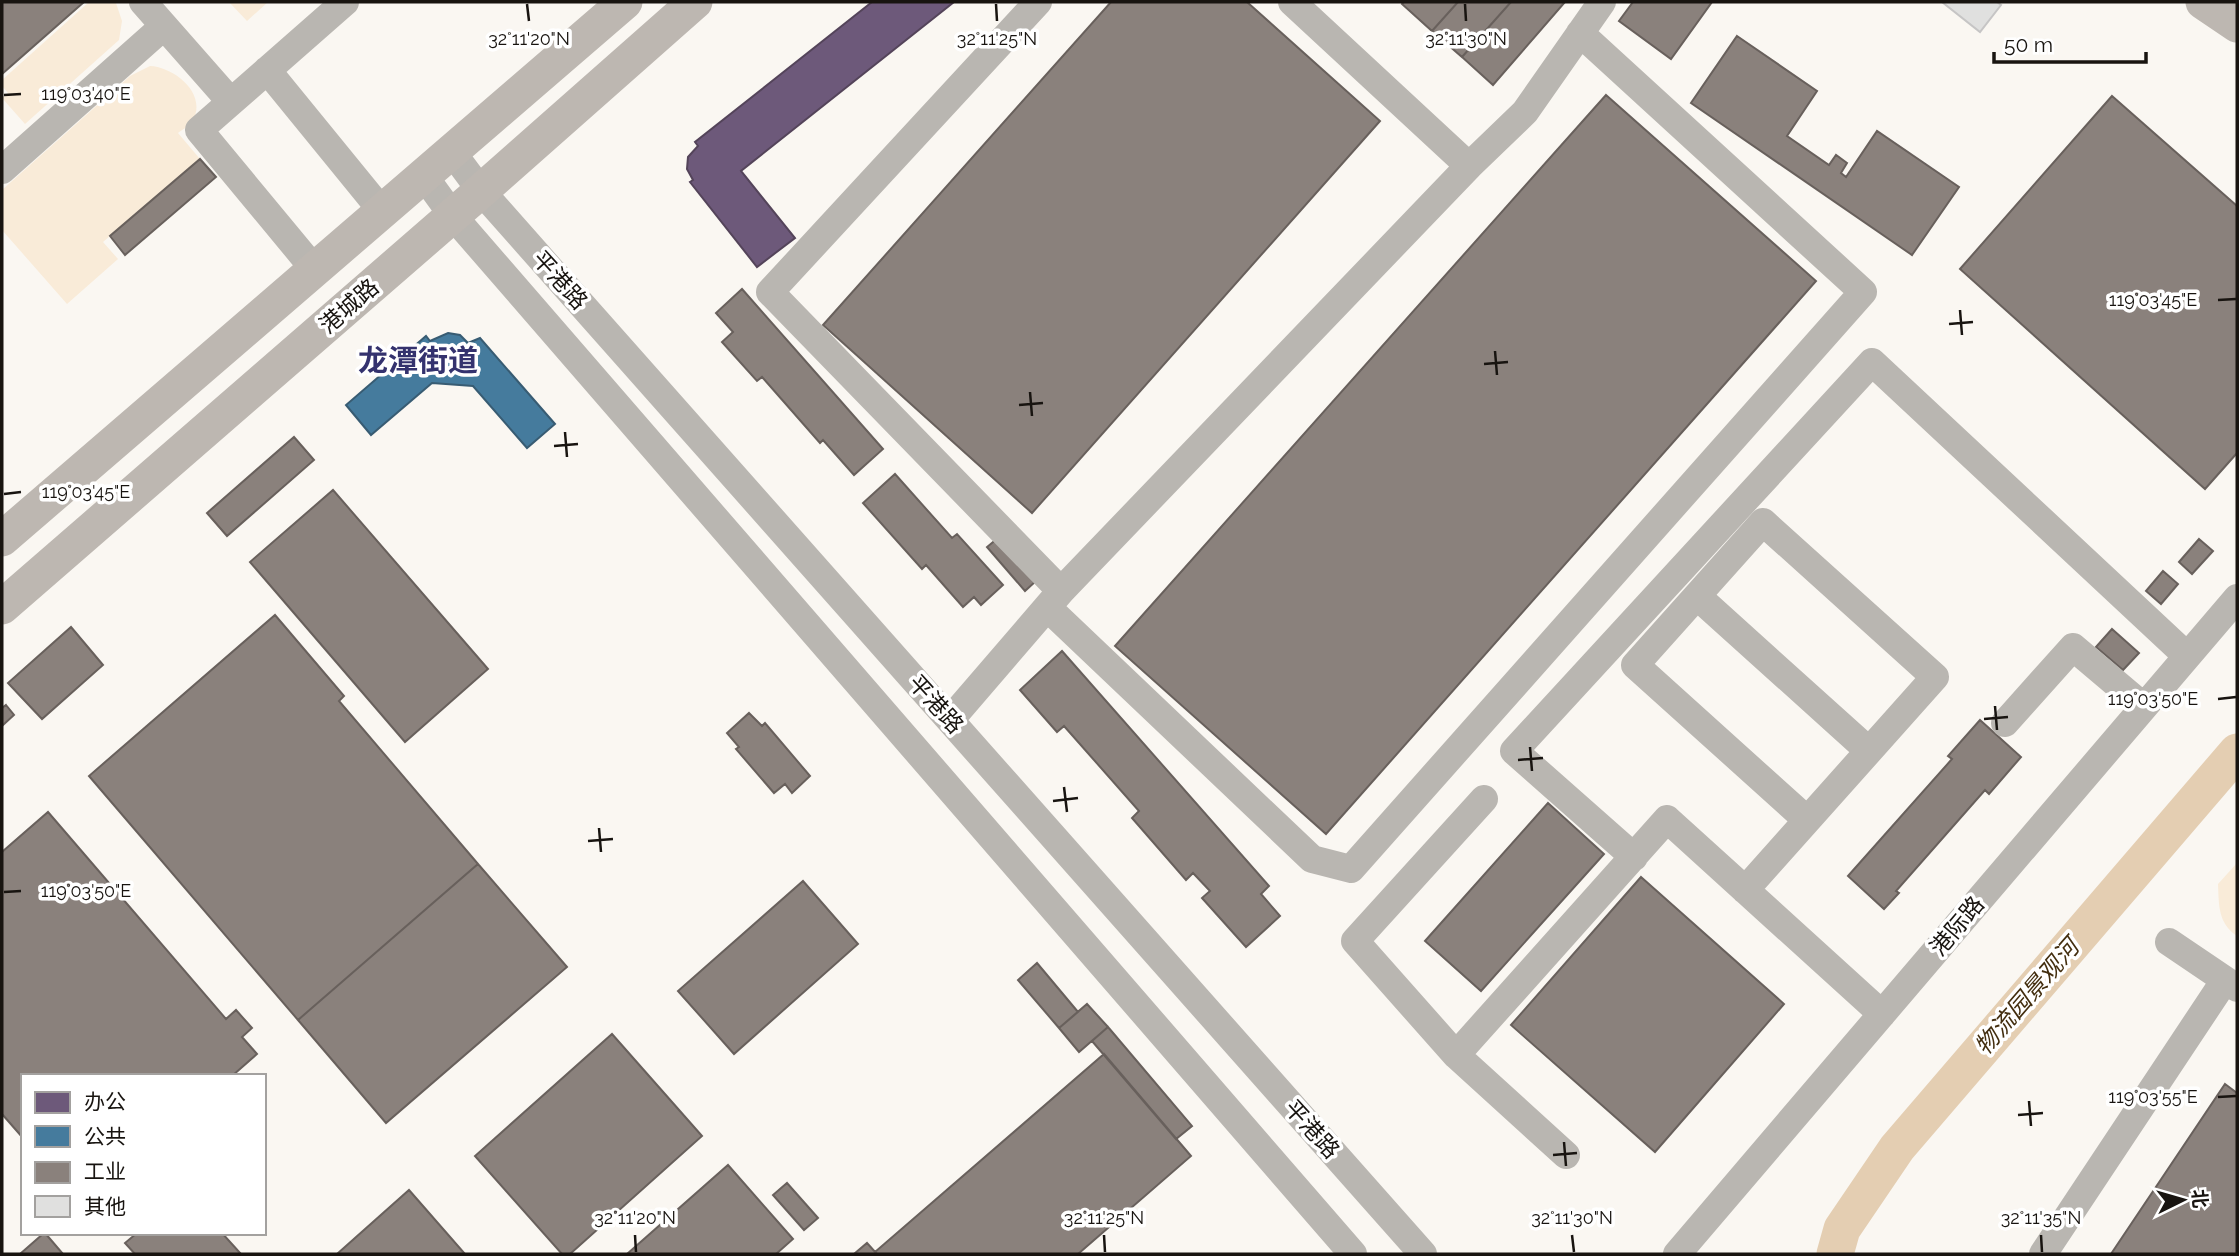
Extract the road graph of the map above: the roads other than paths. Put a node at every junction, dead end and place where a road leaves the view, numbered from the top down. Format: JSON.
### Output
{"nodes":[{"id":1,"x":143,"y":2,"type":"edge"},
{"id":2,"x":345,"y":2,"type":"edge"},
{"id":3,"x":625,"y":2,"type":"edge"},
{"id":4,"x":695,"y":2,"type":"edge"},
{"id":5,"x":1038,"y":2,"type":"edge"},
{"id":6,"x":1292,"y":2,"type":"edge"},
{"id":7,"x":1602,"y":2,"type":"edge"},
{"id":8,"x":2203,"y":2,"type":"edge"},
{"id":9,"x":2237,"y":25,"type":"edge"},
{"id":10,"x":164,"y":26,"type":"junction"},
{"id":11,"x":1580,"y":33,"type":"junction"},
{"id":12,"x":267,"y":70,"type":"junction"},
{"id":13,"x":230,"y":102,"type":"junction"},
{"id":14,"x":452,"y":152,"type":"junction"},
{"id":15,"x":1469,"y":166,"type":"junction"},
{"id":16,"x":2,"y":170,"type":"edge"},
{"id":17,"x":424,"y":176,"type":"junction"},
{"id":18,"x":481,"y":191,"type":"junction"},
{"id":19,"x":382,"y":211,"type":"junction"},
{"id":20,"x":453,"y":216,"type":"junction"},
{"id":21,"x":315,"y":270,"type":"junction"},
{"id":22,"x":2,"y":539,"type":"edge"},
{"id":23,"x":1697,"y":596,"type":"junction"},
{"id":24,"x":2237,"y":598,"type":"edge"},
{"id":25,"x":1055,"y":600,"type":"junction"},
{"id":26,"x":2,"y":607,"type":"edge"},
{"id":27,"x":2188,"y":656,"type":"junction"},
{"id":28,"x":2144,"y":707,"type":"junction"},
{"id":29,"x":950,"y":720,"type":"junction"},
{"id":30,"x":2005,"y":723,"type":"dead end"},
{"id":31,"x":1869,"y":751,"type":"junction"},
{"id":32,"x":1484,"y":799,"type":"dead end"},
{"id":33,"x":1807,"y":820,"type":"junction"},
{"id":34,"x":1634,"y":857,"type":"junction"},
{"id":35,"x":1745,"y":890,"type":"junction"},
{"id":36,"x":2169,"y":942,"type":"dead end"},
{"id":37,"x":2231,"y":984,"type":"edge"},
{"id":38,"x":1882,"y":1014,"type":"junction"},
{"id":39,"x":1456,"y":1055,"type":"junction"},
{"id":40,"x":1566,"y":1155,"type":"dead end"},
{"id":41,"x":1353,"y":1254,"type":"edge"},
{"id":42,"x":1423,"y":1254,"type":"edge"},
{"id":43,"x":1677,"y":1254,"type":"edge"},
{"id":44,"x":2043,"y":1254,"type":"edge"}],
"edges":[{"from":1,"to":10,"type":"street"},
{"from":2,"to":12,"type":"street"},
{"from":3,"to":14,"type":"main road"},
{"from":4,"to":18,"type":"main road","name":"港城路"},
{"from":5,"to":25,"type":"street"},
{"from":6,"to":15,"type":"street"},
{"from":7,"to":11,"type":"street"},
{"from":8,"to":9,"type":"main road"},
{"from":10,"to":13,"type":"street"},
{"from":10,"to":16,"type":"street"},
{"from":11,"to":15,"type":"street"},
{"from":11,"to":25,"type":"street"},
{"from":12,"to":13,"type":"street"},
{"from":12,"to":19,"type":"street"},
{"from":13,"to":21,"type":"street"},
{"from":14,"to":17,"type":"main road"},
{"from":14,"to":18,"type":"street","name":"平港路"},
{"from":15,"to":25,"type":"street"},
{"from":17,"to":19,"type":"main road"},
{"from":17,"to":20,"type":"street","name":"平港路"},
{"from":18,"to":20,"type":"main road","name":"港城路"},
{"from":18,"to":29,"type":"street","name":"平港路"},
{"from":19,"to":21,"type":"main road"},
{"from":20,"to":26,"type":"main road","name":"港城路"},
{"from":20,"to":41,"type":"street","name":"平港路"},
{"from":21,"to":22,"type":"main road"},
{"from":23,"to":31,"type":"street"},
{"from":23,"to":31,"type":"street"},
{"from":23,"to":33,"type":"street"},
{"from":24,"to":27,"type":"street","name":"港际路"},
{"from":25,"to":29,"type":"street"},
{"from":27,"to":28,"type":"street","name":"港际路"},
{"from":27,"to":34,"type":"street"},
{"from":28,"to":30,"type":"street"},
{"from":28,"to":38,"type":"street","name":"港际路"},
{"from":29,"to":42,"type":"street","name":"平港路"},
{"from":31,"to":33,"type":"street"},
{"from":32,"to":39,"type":"street"},
{"from":33,"to":35,"type":"street"},
{"from":34,"to":35,"type":"street"},
{"from":34,"to":39,"type":"street"},
{"from":35,"to":38,"type":"street"},
{"from":36,"to":37,"type":"street"},
{"from":37,"to":44,"type":"street"},
{"from":38,"to":43,"type":"street","name":"港际路"},
{"from":39,"to":40,"type":"street"}]}
